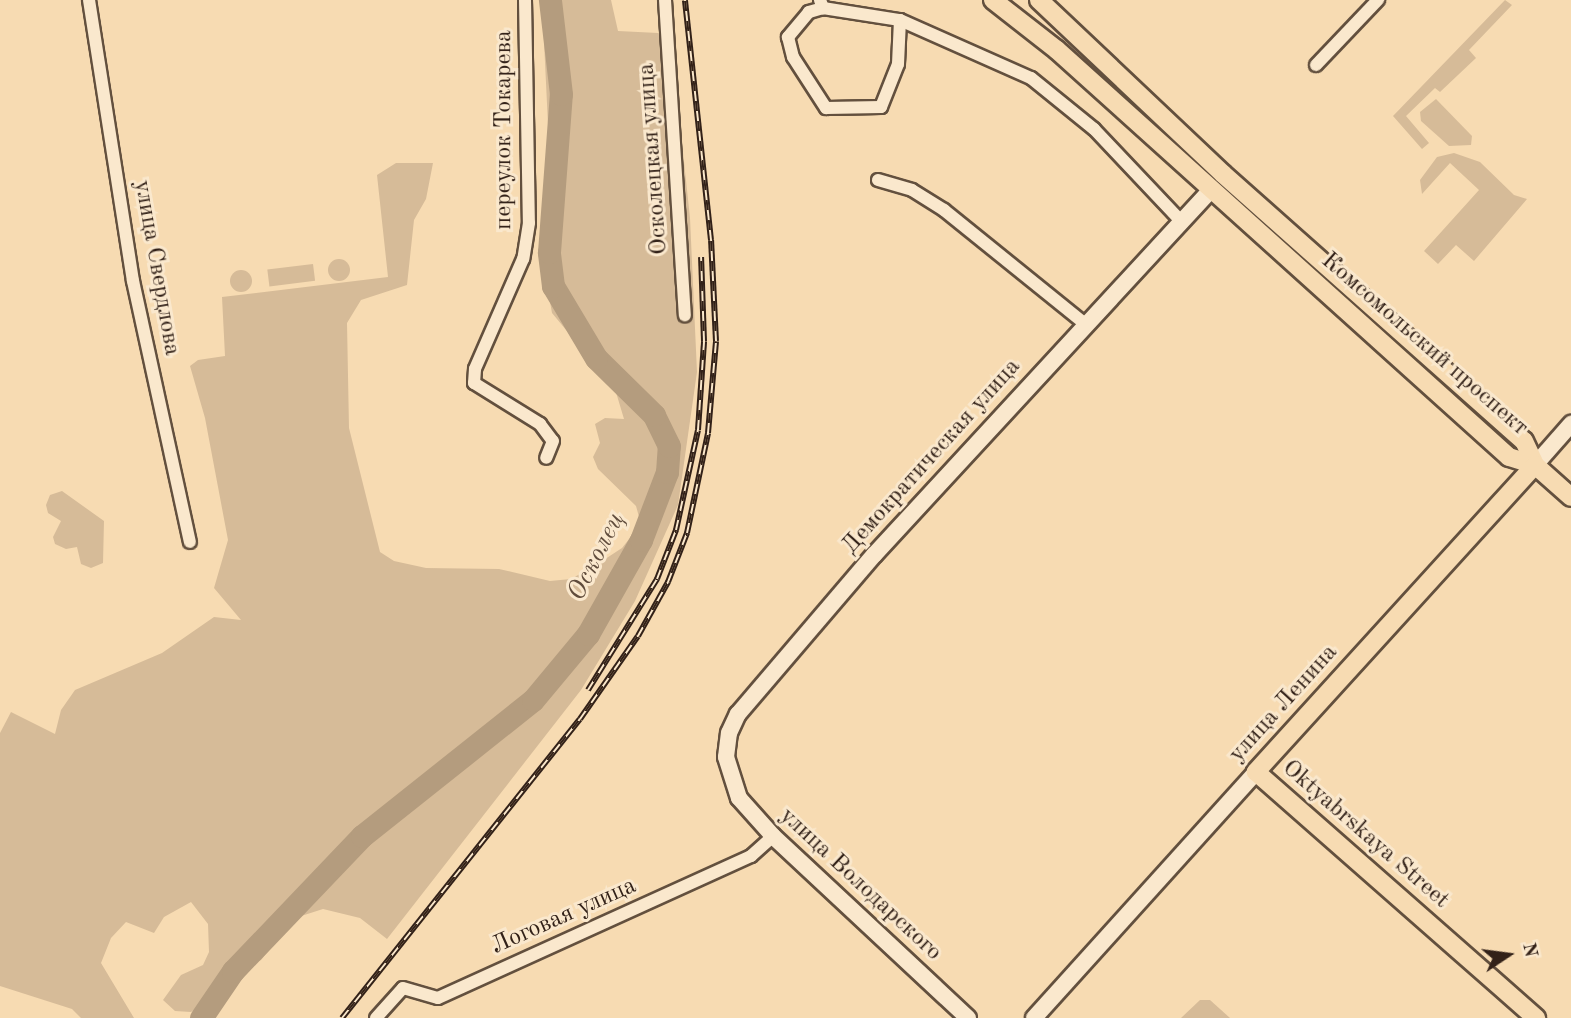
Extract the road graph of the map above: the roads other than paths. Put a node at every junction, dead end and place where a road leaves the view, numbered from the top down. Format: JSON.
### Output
{"nodes":[{"id":1,"x":89,"y":0,"type":"edge"},
{"id":2,"x":524,"y":0,"type":"edge"},
{"id":3,"x":665,"y":0,"type":"edge"},
{"id":4,"x":993,"y":0,"type":"edge"},
{"id":5,"x":1039,"y":0,"type":"edge"},
{"id":6,"x":1378,"y":0,"type":"edge"},
{"id":7,"x":822,"y":4,"type":"edge"},
{"id":8,"x":900,"y":20,"type":"junction"},
{"id":9,"x":1316,"y":65,"type":"dead end"},
{"id":10,"x":878,"y":180,"type":"dead end"},
{"id":11,"x":1211,"y":190,"type":"junction"},
{"id":12,"x":1180,"y":220,"type":"junction"},
{"id":13,"x":685,"y":315,"type":"dead end"},
{"id":14,"x":1084,"y":323,"type":"junction"},
{"id":15,"x":1571,"y":424,"type":"edge"},
{"id":16,"x":546,"y":458,"type":"dead end"},
{"id":17,"x":1535,"y":465,"type":"junction"},
{"id":18,"x":1571,"y":497,"type":"edge"},
{"id":19,"x":190,"y":542,"type":"dead end"},
{"id":20,"x":1256,"y":772,"type":"junction"},
{"id":21,"x":730,"y":777,"type":"joint"},
{"id":22,"x":773,"y":836,"type":"junction"},
{"id":23,"x":376,"y":1018,"type":"edge"},
{"id":24,"x":968,"y":1018,"type":"edge"},
{"id":25,"x":1034,"y":1018,"type":"edge"},
{"id":26,"x":1536,"y":1018,"type":"edge"}],
"edges":[{"from":1,"to":19,"type":"street","name":"улица Свердлова"},
{"from":2,"to":16,"type":"street","name":"переулок Токарева"},
{"from":3,"to":13,"type":"street","name":"Осколецкая улица"},
{"from":4,"to":11,"type":"main road","name":"Комсомольский проспект"},
{"from":5,"to":17,"type":"main road","name":"Комсомольский проспект"},
{"from":6,"to":9,"type":"street"},
{"from":7,"to":8,"type":"street"},
{"from":7,"to":8,"type":"street"},
{"from":8,"to":12,"type":"street"},
{"from":10,"to":14,"type":"street"},
{"from":11,"to":12,"type":"street","name":"Демократическая улица"},
{"from":11,"to":17,"type":"main road","name":"Комсомольский проспект"},
{"from":12,"to":14,"type":"street","name":"Демократическая улица"},
{"from":14,"to":21,"type":"street","name":"Демократическая улица"},
{"from":15,"to":17,"type":"street","name":"улица Ленина"},
{"from":17,"to":18,"type":"main road"},
{"from":17,"to":20,"type":"main road","name":"улица Ленина"},
{"from":20,"to":25,"type":"street","name":"улица Ленина"},
{"from":20,"to":26,"type":"main road","name":"Oktyabrskaya Street"},
{"from":21,"to":22,"type":"street","name":"улица Володарского"},
{"from":22,"to":23,"type":"street","name":"Логовая улица"},
{"from":22,"to":24,"type":"street","name":"улица Володарского"}]}
